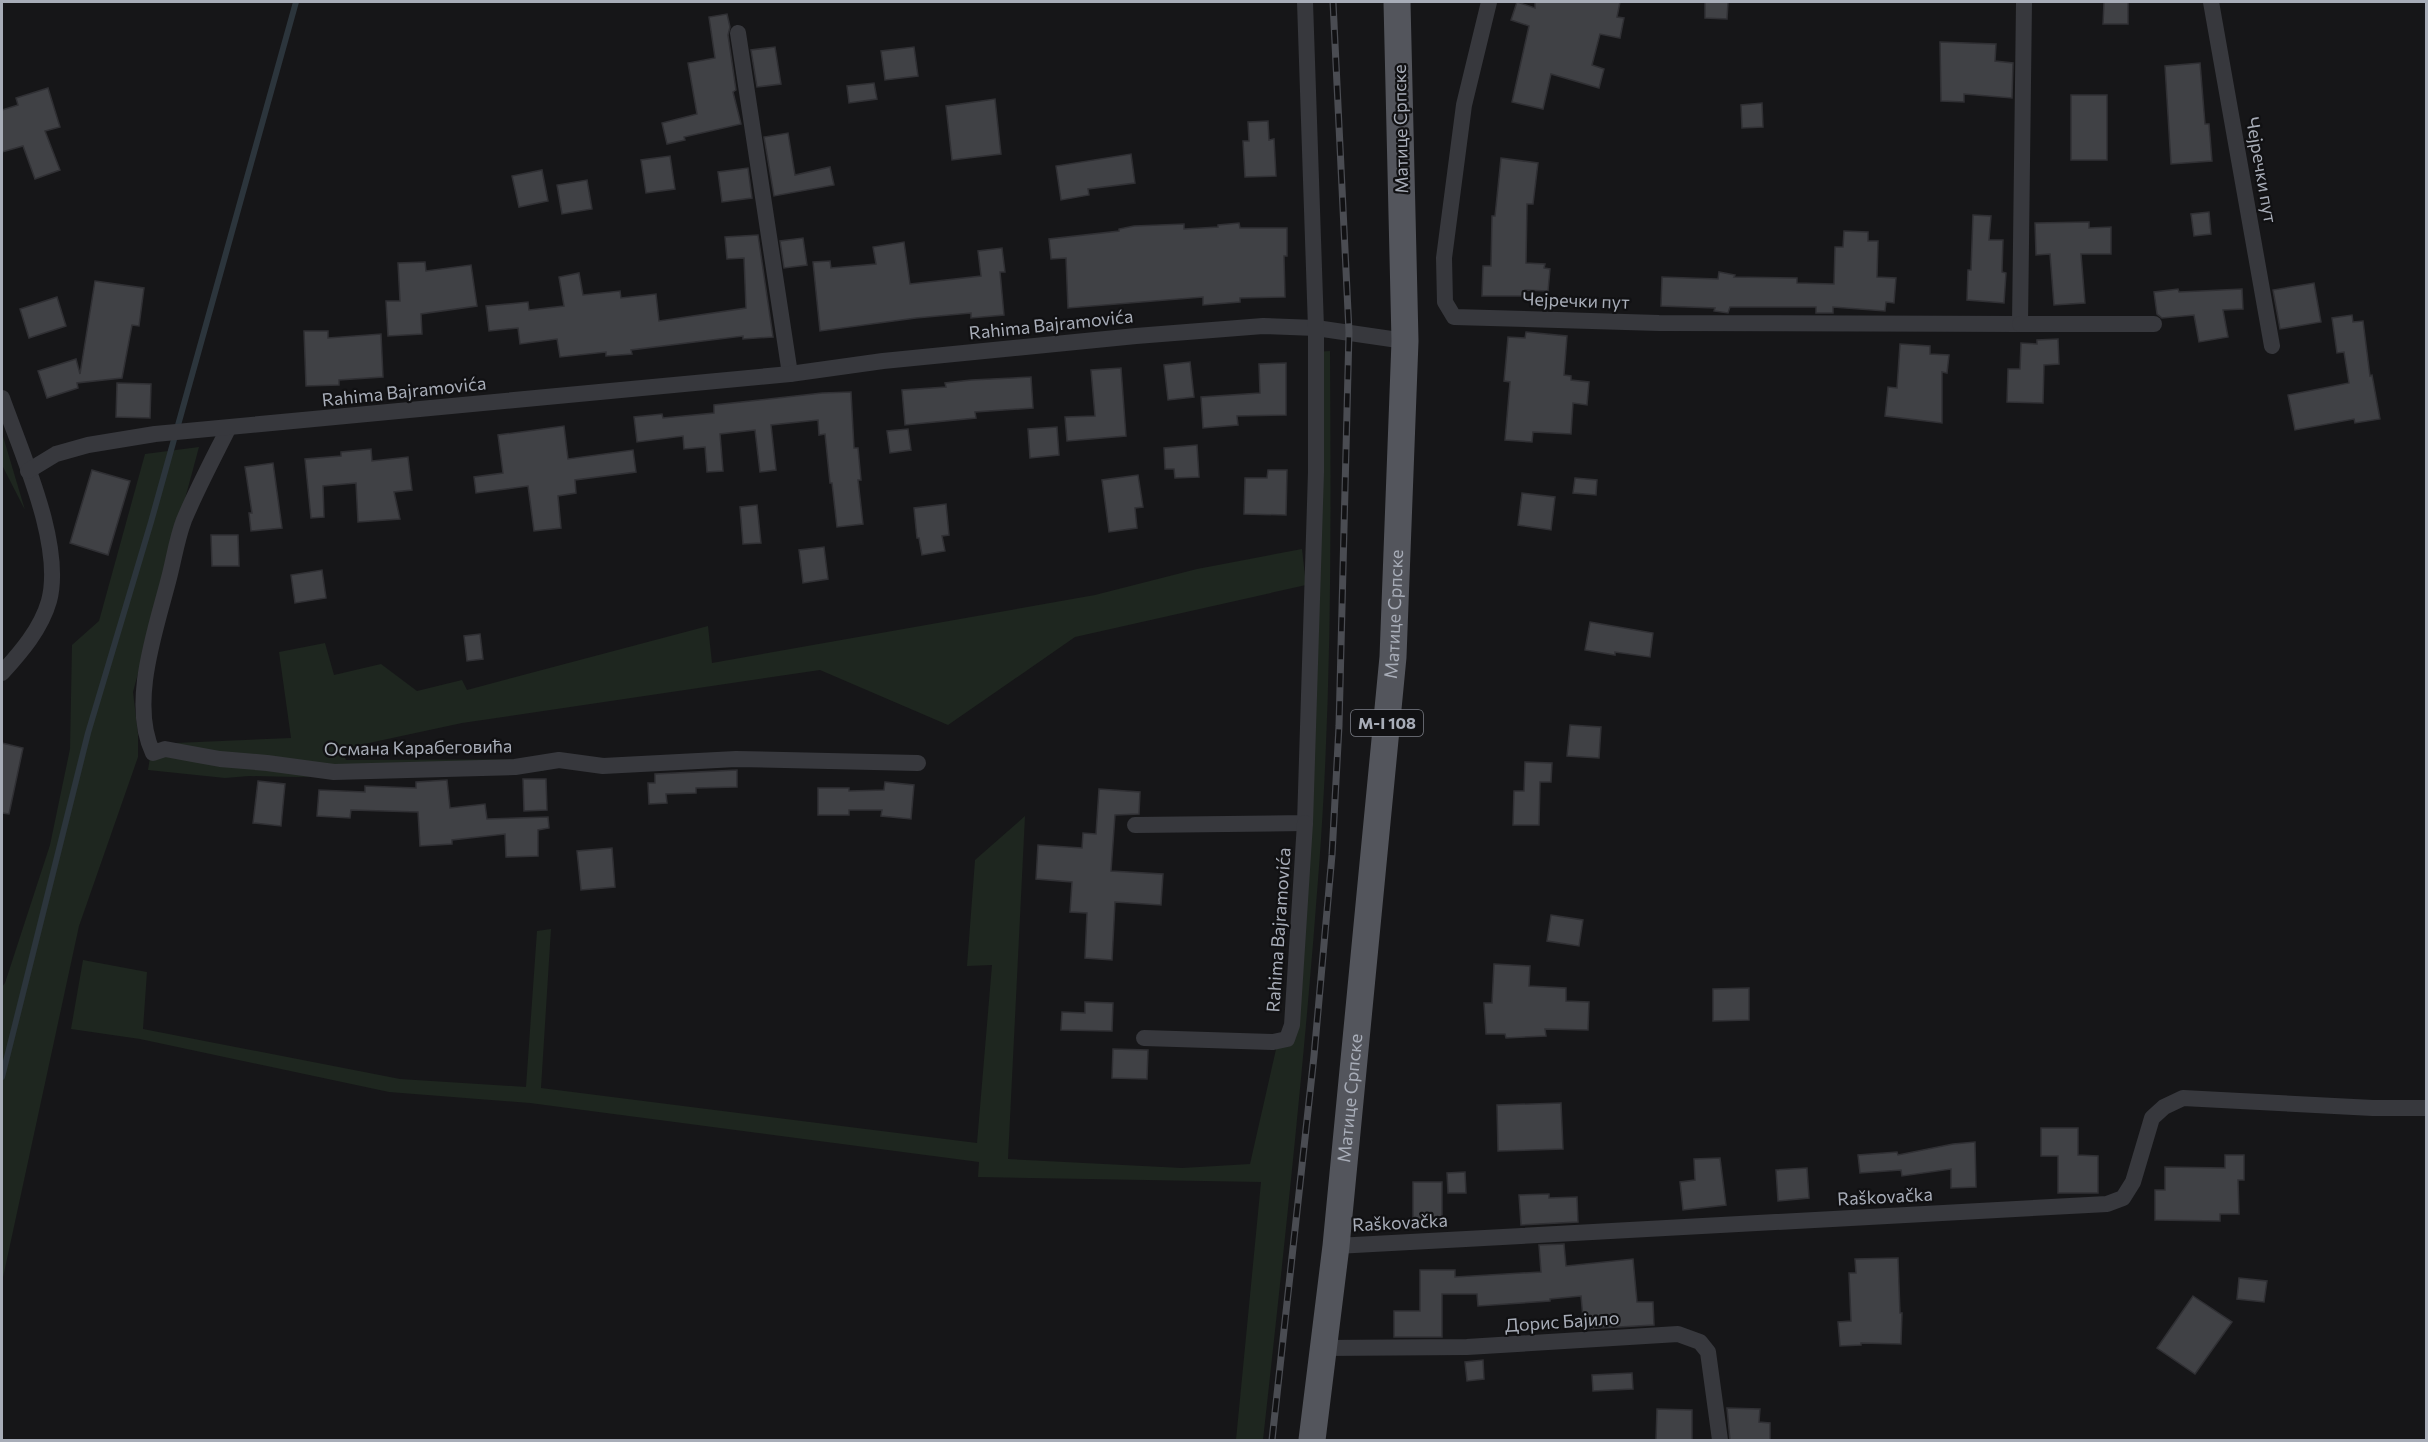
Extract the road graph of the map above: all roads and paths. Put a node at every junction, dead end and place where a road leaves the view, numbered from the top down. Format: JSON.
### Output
{"nodes":[{"id":1,"x":1305,"y":2,"type":"edge"},
{"id":2,"x":1397,"y":2,"type":"edge"},
{"id":3,"x":1489,"y":2,"type":"edge"},
{"id":4,"x":2024,"y":2,"type":"edge"},
{"id":5,"x":2211,"y":2,"type":"edge"},
{"id":6,"x":738,"y":33,"type":"dead end"},
{"id":7,"x":2020,"y":324,"type":"junction"},
{"id":8,"x":2154,"y":324,"type":"dead end"},
{"id":9,"x":1316,"y":328,"type":"junction"},
{"id":10,"x":1405,"y":341,"type":"junction"},
{"id":11,"x":2272,"y":345,"type":"dead end"},
{"id":12,"x":789,"y":374,"type":"junction"},
{"id":13,"x":2,"y":398,"type":"edge"},
{"id":14,"x":228,"y":429,"type":"junction"},
{"id":15,"x":28,"y":471,"type":"junction"},
{"id":16,"x":2,"y":673,"type":"edge"},
{"id":17,"x":918,"y":763,"type":"dead end"},
{"id":18,"x":1305,"y":823,"type":"junction"},
{"id":19,"x":1135,"y":825,"type":"dead end"},
{"id":20,"x":1144,"y":1038,"type":"dead end"},
{"id":21,"x":2427,"y":1108,"type":"edge"},
{"id":22,"x":1336,"y":1246,"type":"junction"},
{"id":23,"x":1322,"y":1348,"type":"junction"},
{"id":24,"x":1312,"y":1440,"type":"edge"},
{"id":25,"x":1720,"y":1440,"type":"edge"}],
"edges":[{"from":1,"to":9,"type":"street","name":"Rahima Bajramovića"},
{"from":2,"to":10,"type":"main road","name":"Матице Српске","number":"M-I 108"},
{"from":3,"to":7,"type":"street","name":"Чејречки пут"},
{"from":4,"to":7,"type":"street"},
{"from":5,"to":11,"type":"street","name":"Чејречки пут"},
{"from":6,"to":12,"type":"street"},
{"from":7,"to":8,"type":"street","name":"Чејречки пут"},
{"from":9,"to":10,"type":"street","name":"Rahima Bajramovića"},
{"from":9,"to":12,"type":"street","name":"Rahima Bajramovića"},
{"from":9,"to":18,"type":"street","name":"Rahima Bajramovića"},
{"from":10,"to":22,"type":"main road","name":"Матице Српске","number":"M-I 108"},
{"from":12,"to":14,"type":"street","name":"Rahima Bajramovića"},
{"from":13,"to":15,"type":"street"},
{"from":14,"to":15,"type":"street","name":"Rahima Bajramovića"},
{"from":14,"to":17,"type":"street","name":"Османа Карабеговића"},
{"from":15,"to":16,"type":"street"},
{"from":18,"to":19,"type":"street","name":"Rahima Bajramovića"},
{"from":18,"to":20,"type":"street","name":"Rahima Bajramovića"},
{"from":21,"to":22,"type":"street","name":"Raškovačka"},
{"from":22,"to":23,"type":"main road","name":"Матице Српске","number":"M-I 108"},
{"from":23,"to":24,"type":"main road","name":"Матице Српске","number":"M-I 108"},
{"from":23,"to":25,"type":"street","name":"Дорис Бајило"}]}
